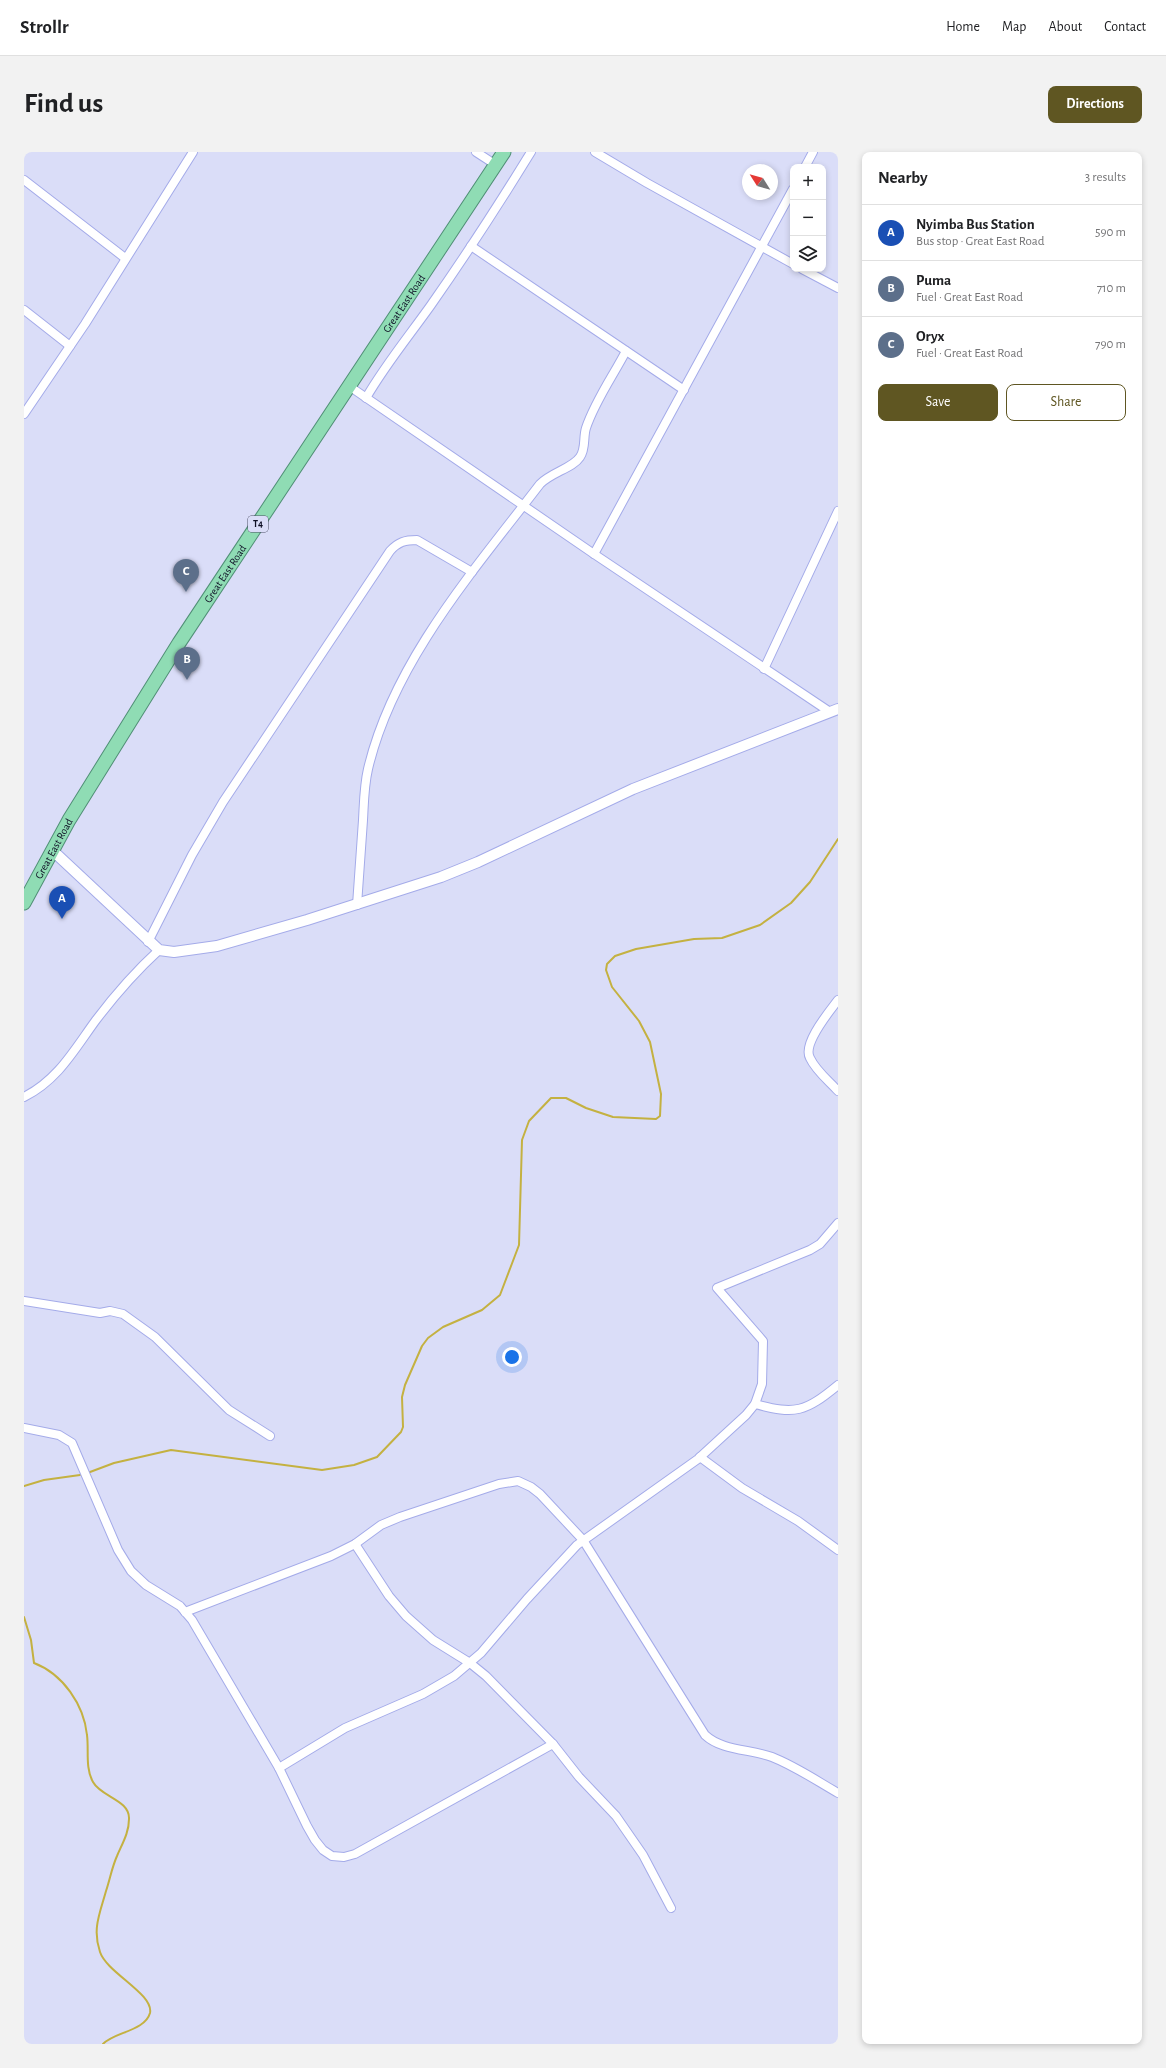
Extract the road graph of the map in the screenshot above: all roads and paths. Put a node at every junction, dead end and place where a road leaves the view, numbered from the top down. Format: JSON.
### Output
{"nodes":[{"id":1,"x":193,"y":152,"type":"edge"},
{"id":2,"x":476,"y":152,"type":"edge"},
{"id":3,"x":504,"y":152,"type":"edge"},
{"id":4,"x":531,"y":152,"type":"edge"},
{"id":5,"x":595,"y":152,"type":"edge"},
{"id":6,"x":813,"y":152,"type":"edge"},
{"id":7,"x":807,"y":164,"type":"edge"},
{"id":8,"x":496,"y":165,"type":"junction"},
{"id":9,"x":24,"y":180,"type":"edge"},
{"id":10,"x":790,"y":195,"type":"edge"},
{"id":11,"x":471,"y":246,"type":"junction"},
{"id":12,"x":762,"y":248,"type":"junction"},
{"id":13,"x":125,"y":258,"type":"junction"},
{"id":14,"x":790,"y":262,"type":"edge"},
{"id":15,"x":808,"y":272,"type":"edge"},
{"id":16,"x":838,"y":288,"type":"edge"},
{"id":17,"x":24,"y":310,"type":"edge"},
{"id":18,"x":70,"y":346,"type":"junction"},
{"id":19,"x":626,"y":351,"type":"junction"},
{"id":20,"x":349,"y":386,"type":"junction"},
{"id":21,"x":684,"y":390,"type":"junction"},
{"id":22,"x":366,"y":398,"type":"junction"},
{"id":23,"x":24,"y":414,"type":"edge"},
{"id":24,"x":523,"y":506,"type":"junction"},
{"id":25,"x":838,"y":511,"type":"edge"},
{"id":26,"x":594,"y":554,"type":"junction"},
{"id":27,"x":472,"y":572,"type":"junction"},
{"id":28,"x":764,"y":669,"type":"junction"},
{"id":29,"x":834,"y":711,"type":"edge"},
{"id":30,"x":52,"y":850,"type":"junction"},
{"id":31,"x":24,"y":903,"type":"edge"},
{"id":32,"x":357,"y":905,"type":"junction"},
{"id":33,"x":148,"y":942,"type":"junction"},
{"id":34,"x":159,"y":950,"type":"junction"},
{"id":35,"x":838,"y":1000,"type":"edge"},
{"id":36,"x":838,"y":1091,"type":"edge"},
{"id":37,"x":24,"y":1097,"type":"edge"},
{"id":38,"x":838,"y":1223,"type":"edge"},
{"id":39,"x":24,"y":1301,"type":"edge"},
{"id":40,"x":838,"y":1385,"type":"edge"},
{"id":41,"x":755,"y":1404,"type":"junction"},
{"id":42,"x":24,"y":1428,"type":"edge"},
{"id":43,"x":270,"y":1436,"type":"dead end"},
{"id":44,"x":700,"y":1457,"type":"junction"},
{"id":45,"x":583,"y":1540,"type":"junction"},
{"id":46,"x":355,"y":1544,"type":"junction"},
{"id":47,"x":838,"y":1550,"type":"edge"},
{"id":48,"x":185,"y":1612,"type":"junction"},
{"id":49,"x":470,"y":1663,"type":"junction"},
{"id":50,"x":553,"y":1744,"type":"junction"},
{"id":51,"x":279,"y":1768,"type":"junction"},
{"id":52,"x":838,"y":1793,"type":"edge"},
{"id":53,"x":671,"y":1908,"type":"dead end"}],
"edges":[{"from":1,"to":13,"type":"street"},
{"from":2,"to":8,"type":"street"},
{"from":3,"to":8,"type":"highway","name":"Great East Road","number":"T4"},
{"from":4,"to":11,"type":"street"},
{"from":5,"to":12,"type":"street"},
{"from":6,"to":7,"type":"street"},
{"from":8,"to":20,"type":"highway","name":"Great East Road","number":"T4"},
{"from":9,"to":13,"type":"street"},
{"from":10,"to":12,"type":"street"},
{"from":11,"to":19,"type":"street"},
{"from":11,"to":22,"type":"street"},
{"from":12,"to":14,"type":"street"},
{"from":12,"to":21,"type":"street"},
{"from":13,"to":18,"type":"street"},
{"from":15,"to":16,"type":"street"},
{"from":17,"to":18,"type":"street"},
{"from":18,"to":23,"type":"street"},
{"from":19,"to":21,"type":"street"},
{"from":19,"to":24,"type":"street"},
{"from":20,"to":22,"type":"street"},
{"from":20,"to":30,"type":"highway","name":"Great East Road","number":"T4"},
{"from":21,"to":26,"type":"street"},
{"from":22,"to":24,"type":"street"},
{"from":24,"to":26,"type":"street"},
{"from":24,"to":27,"type":"street"},
{"from":25,"to":28,"type":"street"},
{"from":26,"to":28,"type":"street"},
{"from":27,"to":32,"type":"street"},
{"from":27,"to":33,"type":"street"},
{"from":28,"to":29,"type":"street"},
{"from":29,"to":32,"type":"street"},
{"from":30,"to":31,"type":"highway","name":"Great East Road","number":"T4"},
{"from":30,"to":33,"type":"street"},
{"from":32,"to":34,"type":"street"},
{"from":33,"to":34,"type":"street"},
{"from":34,"to":37,"type":"street"},
{"from":35,"to":36,"type":"street"},
{"from":38,"to":41,"type":"street"},
{"from":39,"to":43,"type":"street"},
{"from":40,"to":41,"type":"street"},
{"from":41,"to":44,"type":"street"},
{"from":42,"to":48,"type":"street"},
{"from":44,"to":45,"type":"street"},
{"from":44,"to":47,"type":"street"},
{"from":45,"to":46,"type":"street"},
{"from":45,"to":49,"type":"street"},
{"from":45,"to":52,"type":"street"},
{"from":46,"to":48,"type":"street"},
{"from":46,"to":49,"type":"street"},
{"from":48,"to":51,"type":"street"},
{"from":49,"to":50,"type":"street"},
{"from":49,"to":51,"type":"street"},
{"from":50,"to":51,"type":"street"},
{"from":50,"to":53,"type":"street"}]}
